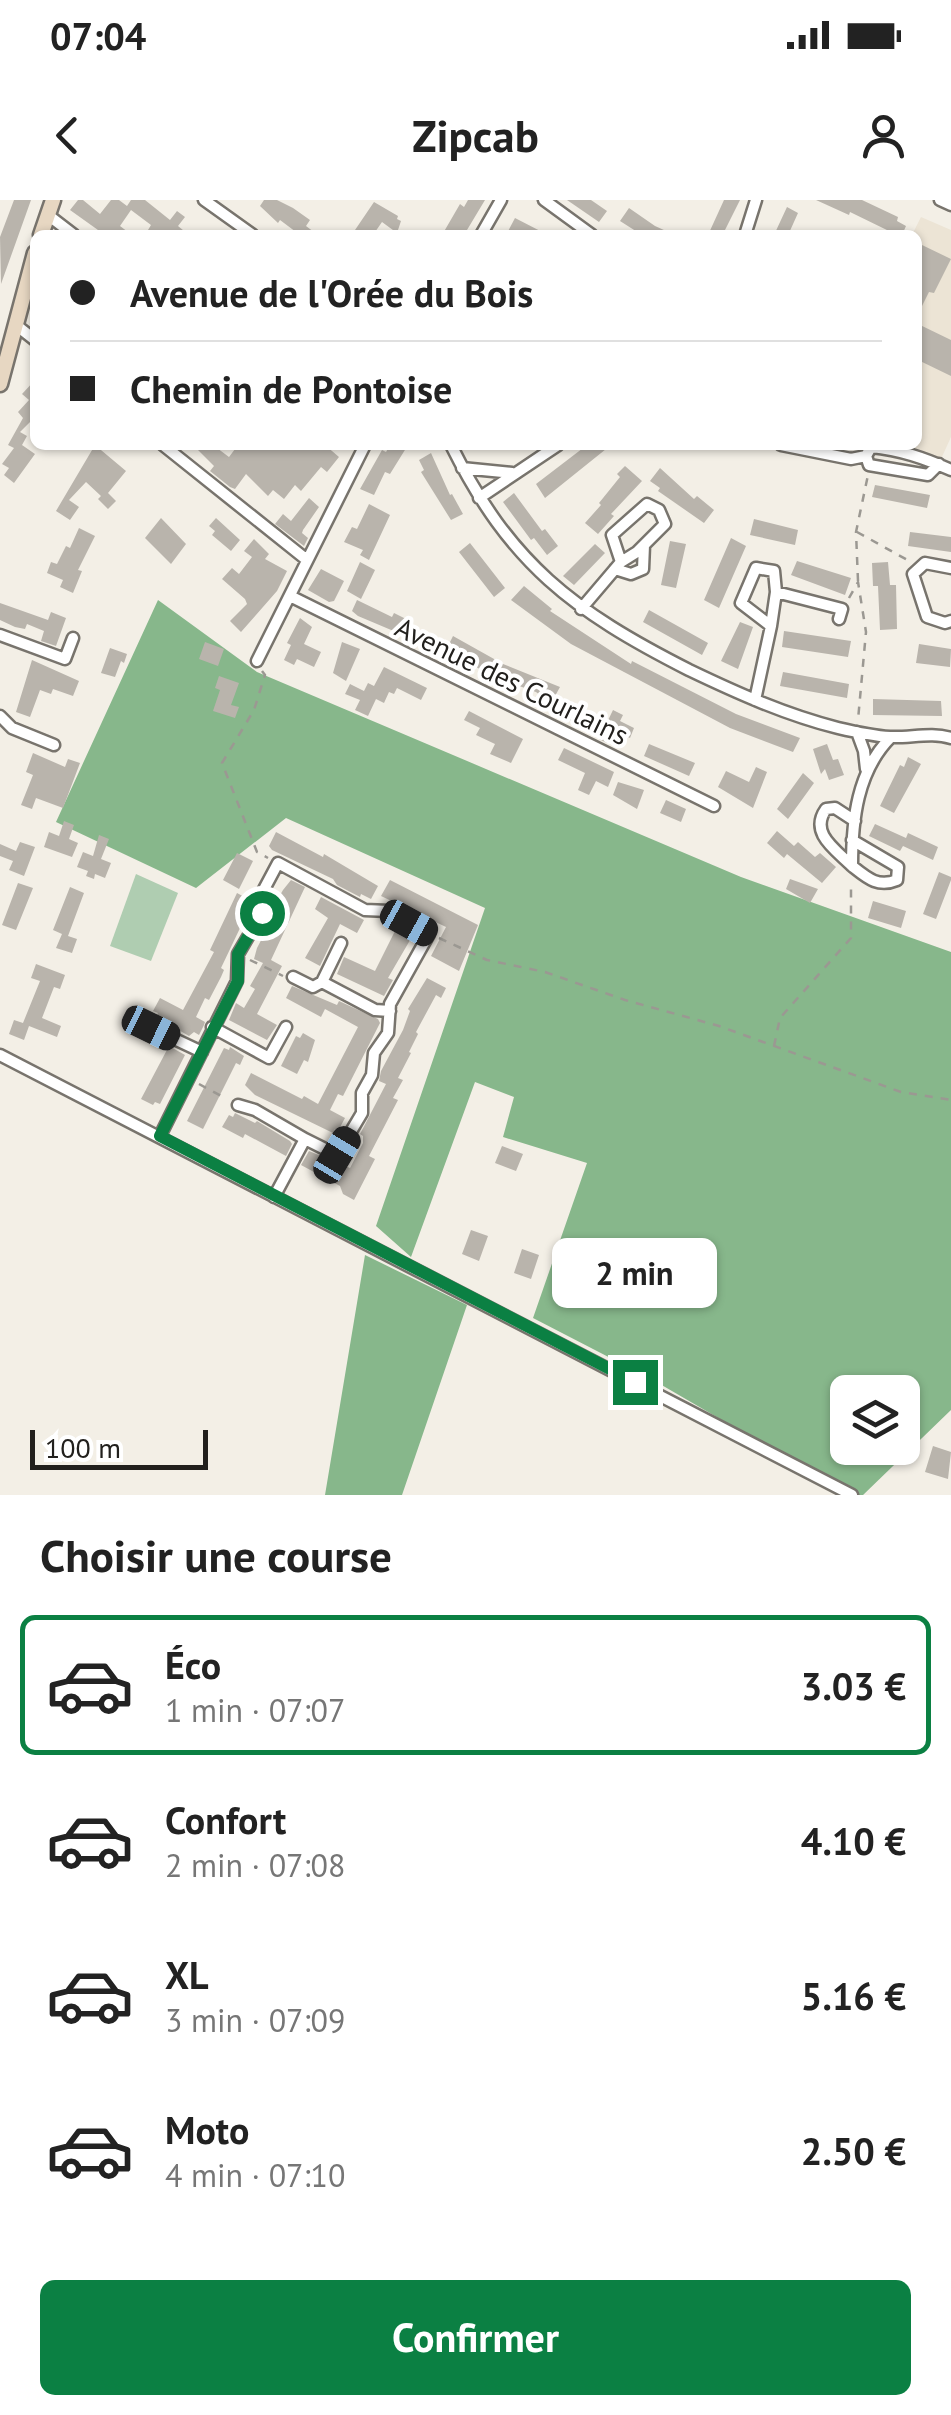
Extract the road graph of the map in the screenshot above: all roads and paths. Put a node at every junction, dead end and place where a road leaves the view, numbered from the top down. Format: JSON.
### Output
{"nodes":[{"id":1,"x":204,"y":200,"type":"edge"},
{"id":2,"x":501,"y":200,"type":"edge"},
{"id":3,"x":544,"y":200,"type":"edge"},
{"id":4,"x":756,"y":200,"type":"edge"},
{"id":5,"x":940,"y":200,"type":"edge"},
{"id":6,"x":951,"y":206,"type":"edge"},
{"id":7,"x":50,"y":207,"type":"edge"},
{"id":8,"x":70,"y":230,"type":"edge"},
{"id":9,"x":246,"y":230,"type":"edge"},
{"id":10,"x":484,"y":230,"type":"edge"},
{"id":11,"x":585,"y":230,"type":"edge"},
{"id":12,"x":746,"y":230,"type":"edge"},
{"id":13,"x":30,"y":272,"type":"edge"},
{"id":14,"x":16,"y":325,"type":"junction"},
{"id":15,"x":30,"y":336,"type":"edge"},
{"id":16,"x":0,"y":384,"type":"edge"},
{"id":17,"x":169,"y":450,"type":"edge"},
{"id":18,"x":362,"y":450,"type":"edge"},
{"id":19,"x":453,"y":450,"type":"edge"},
{"id":20,"x":550,"y":450,"type":"edge"},
{"id":21,"x":805,"y":450,"type":"edge"},
{"id":22,"x":870,"y":450,"type":"edge"},
{"id":23,"x":894,"y":450,"type":"edge"},
{"id":24,"x":868,"y":460,"type":"junction"},
{"id":25,"x":939,"y":464,"type":"junction"},
{"id":26,"x":462,"y":468,"type":"junction"},
{"id":27,"x":951,"y":470,"type":"edge"},
{"id":28,"x":513,"y":473,"type":"junction"},
{"id":29,"x":479,"y":498,"type":"junction"},
{"id":30,"x":856,"y":532,"type":"junction"},
{"id":31,"x":644,"y":545,"type":"junction"},
{"id":32,"x":901,"y":554,"type":"dead end"},
{"id":33,"x":307,"y":560,"type":"junction"},
{"id":34,"x":618,"y":566,"type":"junction"},
{"id":35,"x":951,"y":568,"type":"edge"},
{"id":36,"x":858,"y":582,"type":"junction"},
{"id":37,"x":776,"y":592,"type":"junction"},
{"id":38,"x":290,"y":596,"type":"junction"},
{"id":39,"x":581,"y":609,"type":"junction"},
{"id":40,"x":841,"y":614,"type":"joint"},
{"id":41,"x":951,"y":621,"type":"edge"},
{"id":42,"x":771,"y":626,"type":"junction"},
{"id":43,"x":0,"y":635,"type":"edge"},
{"id":44,"x":73,"y":638,"type":"dead end"},
{"id":45,"x":257,"y":660,"type":"joint"},
{"id":46,"x":755,"y":700,"type":"junction"},
{"id":47,"x":0,"y":716,"type":"edge"},
{"id":48,"x":857,"y":732,"type":"junction"},
{"id":49,"x":890,"y":737,"type":"junction"},
{"id":50,"x":951,"y":738,"type":"edge"},
{"id":51,"x":54,"y":744,"type":"dead end"},
{"id":52,"x":866,"y":772,"type":"junction"},
{"id":53,"x":714,"y":806,"type":"dead end"},
{"id":54,"x":855,"y":821,"type":"junction"},
{"id":55,"x":852,"y":840,"type":"junction"},
{"id":56,"x":278,"y":862,"type":"junction"},
{"id":57,"x":852,"y":866,"type":"junction"},
{"id":58,"x":429,"y":934,"type":"junction"},
{"id":59,"x":341,"y":943,"type":"dead end"},
{"id":60,"x":238,"y":954,"type":"junction"},
{"id":61,"x":293,"y":977,"type":"joint"},
{"id":62,"x":322,"y":982,"type":"junction"},
{"id":63,"x":390,"y":1011,"type":"junction"},
{"id":64,"x":286,"y":1026,"type":"dead end"},
{"id":65,"x":212,"y":1027,"type":"junction"},
{"id":66,"x":151,"y":1028,"type":"dead end"},
{"id":67,"x":774,"y":1046,"type":"junction"},
{"id":68,"x":202,"y":1052,"type":"junction"},
{"id":69,"x":0,"y":1055,"type":"edge"},
{"id":70,"x":188,"y":1078,"type":"junction"},
{"id":71,"x":951,"y":1100,"type":"edge"},
{"id":72,"x":238,"y":1105,"type":"joint"},
{"id":73,"x":160,"y":1136,"type":"junction"},
{"id":74,"x":305,"y":1139,"type":"junction"},
{"id":75,"x":274,"y":1196,"type":"junction"},
{"id":76,"x":852,"y":1495,"type":"edge"}],
"edges":[{"from":1,"to":9,"type":"street"},
{"from":2,"to":10,"type":"street"},
{"from":3,"to":11,"type":"street"},
{"from":4,"to":12,"type":"street"},
{"from":5,"to":6,"type":"street"},
{"from":7,"to":8,"type":"street"},
{"from":13,"to":14,"type":"street"},
{"from":14,"to":15,"type":"street"},
{"from":14,"to":16,"type":"street"},
{"from":17,"to":33,"type":"street"},
{"from":18,"to":33,"type":"street"},
{"from":19,"to":26,"type":"street"},
{"from":20,"to":28,"type":"street"},
{"from":21,"to":24,"type":"street"},
{"from":22,"to":24,"type":"street"},
{"from":23,"to":25,"type":"street"},
{"from":24,"to":25,"type":"street"},
{"from":24,"to":30,"type":"path"},
{"from":25,"to":27,"type":"street"},
{"from":26,"to":28,"type":"street"},
{"from":26,"to":29,"type":"street"},
{"from":28,"to":29,"type":"street"},
{"from":29,"to":39,"type":"street"},
{"from":30,"to":32,"type":"path"},
{"from":30,"to":36,"type":"path"},
{"from":31,"to":34,"type":"street"},
{"from":31,"to":34,"type":"street"},
{"from":31,"to":34,"type":"street"},
{"from":33,"to":38,"type":"street"},
{"from":34,"to":39,"type":"street"},
{"from":35,"to":41,"type":"street"},
{"from":36,"to":40,"type":"path"},
{"from":36,"to":48,"type":"path"},
{"from":37,"to":40,"type":"street"},
{"from":37,"to":42,"type":"street"},
{"from":37,"to":42,"type":"street"},
{"from":38,"to":45,"type":"street"},
{"from":38,"to":53,"type":"street","name":"Avenue des Courlains"},
{"from":39,"to":46,"type":"street"},
{"from":42,"to":46,"type":"street"},
{"from":43,"to":44,"type":"street"},
{"from":45,"to":56,"type":"path"},
{"from":46,"to":48,"type":"street"},
{"from":47,"to":51,"type":"street"},
{"from":48,"to":49,"type":"street"},
{"from":48,"to":52,"type":"street"},
{"from":49,"to":50,"type":"street"},
{"from":49,"to":52,"type":"street"},
{"from":52,"to":54,"type":"street"},
{"from":54,"to":55,"type":"street"},
{"from":54,"to":57,"type":"street"},
{"from":55,"to":57,"type":"street"},
{"from":55,"to":57,"type":"street"},
{"from":56,"to":58,"type":"street"},
{"from":56,"to":60,"type":"street"},
{"from":57,"to":67,"type":"path"},
{"from":58,"to":63,"type":"street"},
{"from":58,"to":67,"type":"path"},
{"from":59,"to":62,"type":"street"},
{"from":60,"to":61,"type":"path"},
{"from":60,"to":65,"type":"street"},
{"from":61,"to":62,"type":"street"},
{"from":62,"to":63,"type":"street"},
{"from":63,"to":74,"type":"street"},
{"from":64,"to":65,"type":"street"},
{"from":65,"to":68,"type":"street"},
{"from":66,"to":68,"type":"street"},
{"from":67,"to":71,"type":"path"},
{"from":68,"to":70,"type":"street"},
{"from":69,"to":73,"type":"street"},
{"from":70,"to":72,"type":"path"},
{"from":70,"to":73,"type":"street"},
{"from":72,"to":74,"type":"street"},
{"from":73,"to":75,"type":"street"},
{"from":74,"to":75,"type":"street"},
{"from":75,"to":76,"type":"street"}]}
